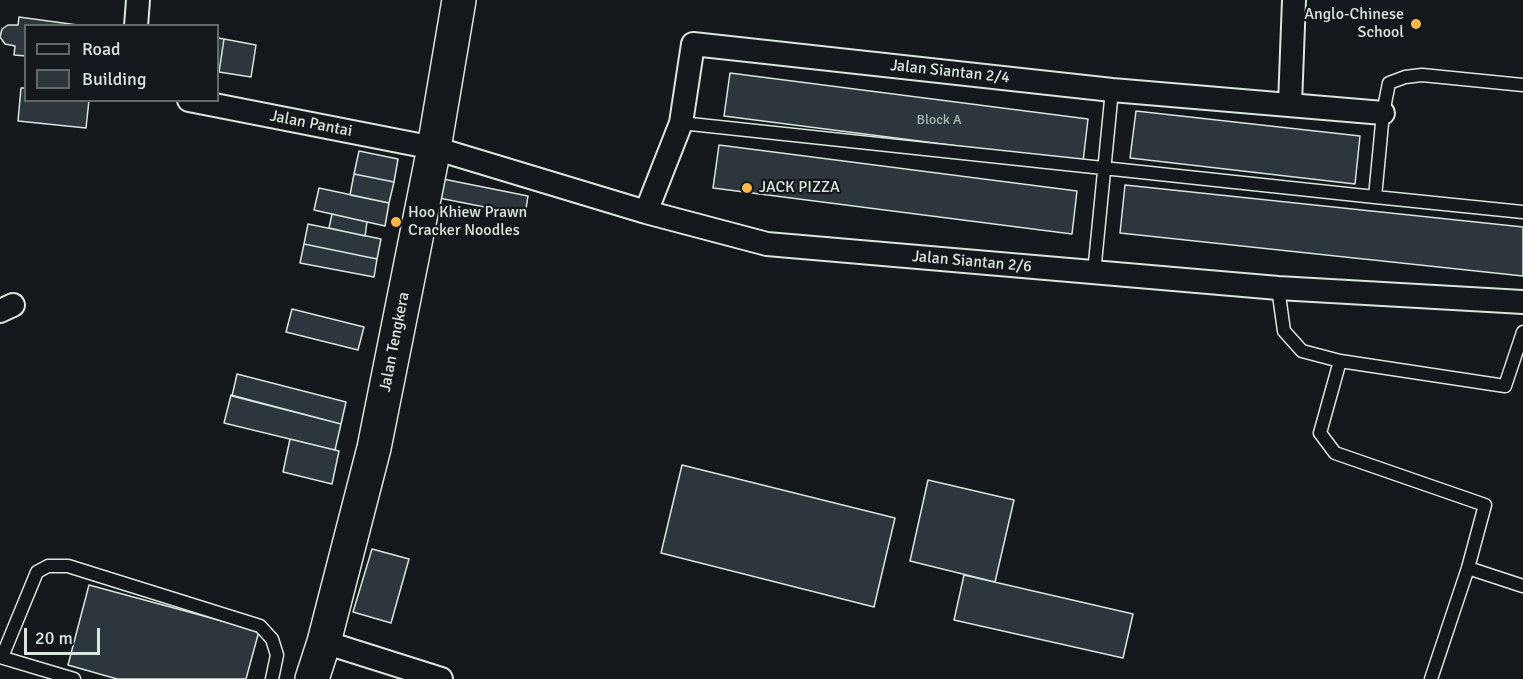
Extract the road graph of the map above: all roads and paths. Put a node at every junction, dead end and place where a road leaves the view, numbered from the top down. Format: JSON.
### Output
{"nodes":[{"id":1,"x":138,"y":0,"type":"edge"},
{"id":2,"x":459,"y":0,"type":"edge"},
{"id":3,"x":1294,"y":0,"type":"edge"},
{"id":4,"x":136,"y":24,"type":"edge"},
{"id":5,"x":1523,"y":85,"type":"edge"},
{"id":6,"x":1112,"y":90,"type":"junction"},
{"id":7,"x":199,"y":102,"type":"edge"},
{"id":8,"x":1290,"y":104,"type":"junction"},
{"id":9,"x":1383,"y":113,"type":"junction"},
{"id":10,"x":681,"y":123,"type":"junction"},
{"id":11,"x":434,"y":148,"type":"junction"},
{"id":12,"x":1104,"y":168,"type":"junction"},
{"id":13,"x":1375,"y":197,"type":"junction"},
{"id":14,"x":646,"y":212,"type":"junction"},
{"id":15,"x":1523,"y":212,"type":"edge"},
{"id":16,"x":1094,"y":273,"type":"junction"},
{"id":17,"x":1278,"y":288,"type":"junction"},
{"id":18,"x":1523,"y":302,"type":"edge"},
{"id":19,"x":1523,"y":332,"type":"edge"},
{"id":20,"x":1340,"y":361,"type":"junction"},
{"id":21,"x":1468,"y":568,"type":"junction"},
{"id":22,"x":1523,"y":586,"type":"edge"},
{"id":23,"x":324,"y":642,"type":"junction"},
{"id":24,"x":1,"y":657,"type":"edge"},
{"id":25,"x":74,"y":679,"type":"edge"},
{"id":26,"x":272,"y":679,"type":"edge"},
{"id":27,"x":312,"y":679,"type":"edge"},
{"id":28,"x":441,"y":679,"type":"edge"},
{"id":29,"x":1431,"y":679,"type":"edge"}],
"edges":[{"from":1,"to":4,"type":"street"},
{"from":2,"to":11,"type":"main road","name":"Jalan Tengkera"},
{"from":3,"to":8,"type":"street"},
{"from":5,"to":9,"type":"lane"},
{"from":6,"to":8,"type":"street","name":"Jalan Siantan 2/4"},
{"from":6,"to":10,"type":"street","name":"Jalan Siantan 2/4"},
{"from":6,"to":12,"type":"lane"},
{"from":7,"to":11,"type":"street","name":"Jalan Pantai"},
{"from":8,"to":9,"type":"street","name":"Jalan Siantan 2/4"},
{"from":9,"to":13,"type":"lane"},
{"from":10,"to":12,"type":"lane"},
{"from":10,"to":14,"type":"street","name":"Jalan Siantan 2/4"},
{"from":11,"to":14,"type":"street","name":"Jalan Siantan 2/6"},
{"from":11,"to":23,"type":"main road","name":"Jalan Tengkera"},
{"from":12,"to":13,"type":"lane"},
{"from":12,"to":16,"type":"lane"},
{"from":13,"to":15,"type":"lane"},
{"from":14,"to":16,"type":"street","name":"Jalan Siantan 2/6"},
{"from":16,"to":17,"type":"street","name":"Jalan Siantan 2/6"},
{"from":17,"to":18,"type":"street","name":"Jalan Siantan 2/6"},
{"from":17,"to":20,"type":"lane"},
{"from":19,"to":20,"type":"lane"},
{"from":20,"to":21,"type":"lane"},
{"from":21,"to":22,"type":"lane"},
{"from":21,"to":29,"type":"lane"},
{"from":23,"to":27,"type":"main road","name":"Jalan Tengkera"},
{"from":23,"to":28,"type":"street"},
{"from":24,"to":25,"type":"lane"},
{"from":24,"to":26,"type":"lane"}]}
